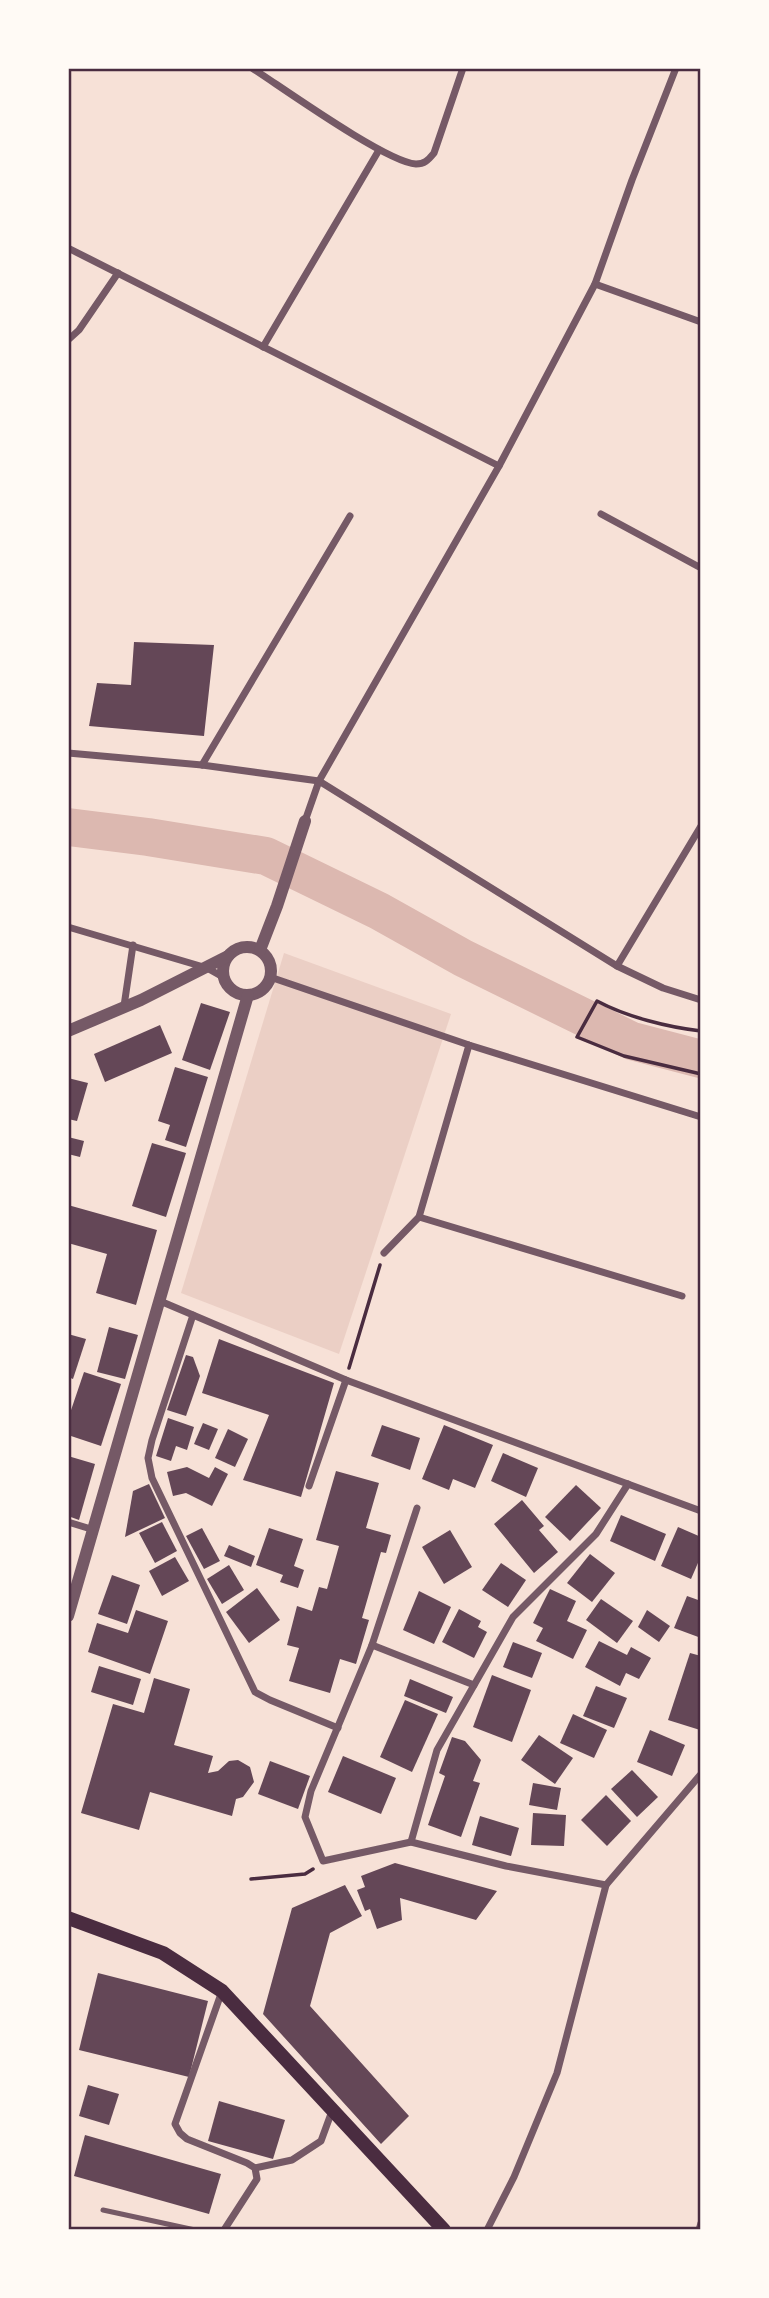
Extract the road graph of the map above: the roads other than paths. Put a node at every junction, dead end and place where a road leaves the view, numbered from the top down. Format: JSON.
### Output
{"nodes":[{"id":1,"x":252,"y":68,"type":"edge"},
{"id":2,"x":463,"y":68,"type":"edge"},
{"id":3,"x":676,"y":68,"type":"edge"},
{"id":4,"x":379,"y":150,"type":"junction"},
{"id":5,"x":68,"y":248,"type":"edge"},
{"id":6,"x":118,"y":273,"type":"junction"},
{"id":7,"x":595,"y":284,"type":"junction"},
{"id":8,"x":701,"y":323,"type":"edge"},
{"id":9,"x":68,"y":340,"type":"edge"},
{"id":10,"x":263,"y":347,"type":"junction"},
{"id":11,"x":499,"y":466,"type":"junction"},
{"id":12,"x":601,"y":514,"type":"dead end"},
{"id":13,"x":350,"y":516,"type":"dead end"},
{"id":14,"x":701,"y":568,"type":"edge"},
{"id":15,"x":68,"y":753,"type":"edge"},
{"id":16,"x":202,"y":765,"type":"junction"},
{"id":17,"x":319,"y":781,"type":"junction"},
{"id":18,"x":305,"y":821,"type":"joint"},
{"id":19,"x":701,"y":826,"type":"edge"},
{"id":20,"x":68,"y":927,"type":"edge"},
{"id":21,"x":133,"y":945,"type":"junction"},
{"id":22,"x":260,"y":950,"type":"junction"},
{"id":23,"x":228,"y":956,"type":"junction"},
{"id":24,"x":617,"y":966,"type":"junction"},
{"id":25,"x":207,"y":968,"type":"junction"},
{"id":26,"x":223,"y":976,"type":"junction"},
{"id":27,"x":270,"y":976,"type":"junction"},
{"id":28,"x":248,"y":995,"type":"junction"},
{"id":29,"x":701,"y":1000,"type":"edge"},
{"id":30,"x":124,"y":1007,"type":"junction"},
{"id":31,"x":68,"y":1031,"type":"edge"},
{"id":32,"x":469,"y":1045,"type":"junction"},
{"id":33,"x":701,"y":1117,"type":"edge"},
{"id":34,"x":419,"y":1217,"type":"junction"},
{"id":35,"x":384,"y":1253,"type":"road end"},
{"id":36,"x":682,"y":1296,"type":"dead end"},
{"id":37,"x":160,"y":1301,"type":"junction"},
{"id":38,"x":193,"y":1315,"type":"junction"},
{"id":39,"x":346,"y":1380,"type":"junction"},
{"id":40,"x":628,"y":1484,"type":"junction"},
{"id":41,"x":309,"y":1486,"type":"dead end"},
{"id":42,"x":417,"y":1508,"type":"dead end"},
{"id":43,"x":701,"y":1511,"type":"edge"},
{"id":44,"x":68,"y":1522,"type":"edge"},
{"id":45,"x":94,"y":1530,"type":"junction"},
{"id":46,"x":68,"y":1616,"type":"edge"},
{"id":47,"x":372,"y":1645,"type":"junction"},
{"id":48,"x":474,"y":1685,"type":"junction"},
{"id":49,"x":338,"y":1728,"type":"junction"},
{"id":50,"x":701,"y":1774,"type":"edge"},
{"id":51,"x":411,"y":1842,"type":"junction"},
{"id":52,"x":606,"y":1885,"type":"junction"},
{"id":53,"x":68,"y":1919,"type":"edge"},
{"id":54,"x":222,"y":1991,"type":"junction"},
{"id":55,"x":332,"y":2110,"type":"junction"},
{"id":56,"x":255,"y":2168,"type":"junction"},
{"id":57,"x":103,"y":2210,"type":"dead end"},
{"id":58,"x":701,"y":2223,"type":"edge"},
{"id":59,"x":195,"y":2230,"type":"edge"},
{"id":60,"x":224,"y":2230,"type":"edge"},
{"id":61,"x":444,"y":2230,"type":"edge"},
{"id":62,"x":487,"y":2230,"type":"edge"},
{"id":63,"x":699,"y":2230,"type":"edge"}],
"edges":[{"from":1,"to":4,"type":"street"},
{"from":2,"to":4,"type":"street"},
{"from":3,"to":7,"type":"street"},
{"from":4,"to":10,"type":"street"},
{"from":5,"to":6,"type":"street"},
{"from":6,"to":9,"type":"street"},
{"from":6,"to":10,"type":"street"},
{"from":7,"to":8,"type":"street"},
{"from":7,"to":11,"type":"street"},
{"from":10,"to":11,"type":"street"},
{"from":11,"to":17,"type":"street"},
{"from":12,"to":14,"type":"street"},
{"from":13,"to":16,"type":"street"},
{"from":15,"to":16,"type":"street"},
{"from":16,"to":17,"type":"street"},
{"from":17,"to":18,"type":"street"},
{"from":17,"to":24,"type":"street"},
{"from":18,"to":22,"type":"street"},
{"from":19,"to":24,"type":"street"},
{"from":20,"to":21,"type":"street"},
{"from":21,"to":25,"type":"street"},
{"from":21,"to":30,"type":"street"},
{"from":22,"to":23,"type":"street"},
{"from":22,"to":27,"type":"street"},
{"from":23,"to":25,"type":"street"},
{"from":23,"to":26,"type":"street"},
{"from":24,"to":29,"type":"street"},
{"from":25,"to":26,"type":"street"},
{"from":25,"to":30,"type":"street"},
{"from":26,"to":28,"type":"street"},
{"from":27,"to":28,"type":"street"},
{"from":27,"to":32,"type":"street"},
{"from":28,"to":37,"type":"street"},
{"from":30,"to":31,"type":"street"},
{"from":32,"to":33,"type":"street"},
{"from":32,"to":34,"type":"street"},
{"from":34,"to":35,"type":"street"},
{"from":34,"to":36,"type":"street"},
{"from":37,"to":38,"type":"street"},
{"from":37,"to":45,"type":"street"},
{"from":38,"to":39,"type":"street"},
{"from":38,"to":49,"type":"street"},
{"from":39,"to":40,"type":"street"},
{"from":39,"to":41,"type":"street"},
{"from":40,"to":43,"type":"street"},
{"from":40,"to":48,"type":"street"},
{"from":42,"to":47,"type":"street"},
{"from":44,"to":45,"type":"street"},
{"from":45,"to":46,"type":"street"},
{"from":47,"to":48,"type":"street"},
{"from":47,"to":49,"type":"street"},
{"from":48,"to":51,"type":"street"},
{"from":49,"to":51,"type":"street"},
{"from":50,"to":52,"type":"street"},
{"from":51,"to":52,"type":"street"},
{"from":52,"to":62,"type":"street"},
{"from":53,"to":54,"type":"main road"},
{"from":54,"to":55,"type":"main road"},
{"from":54,"to":56,"type":"street"},
{"from":55,"to":56,"type":"street"},
{"from":55,"to":61,"type":"main road"},
{"from":56,"to":60,"type":"street"},
{"from":57,"to":59,"type":"lane"},
{"from":58,"to":63,"type":"street"}]}
